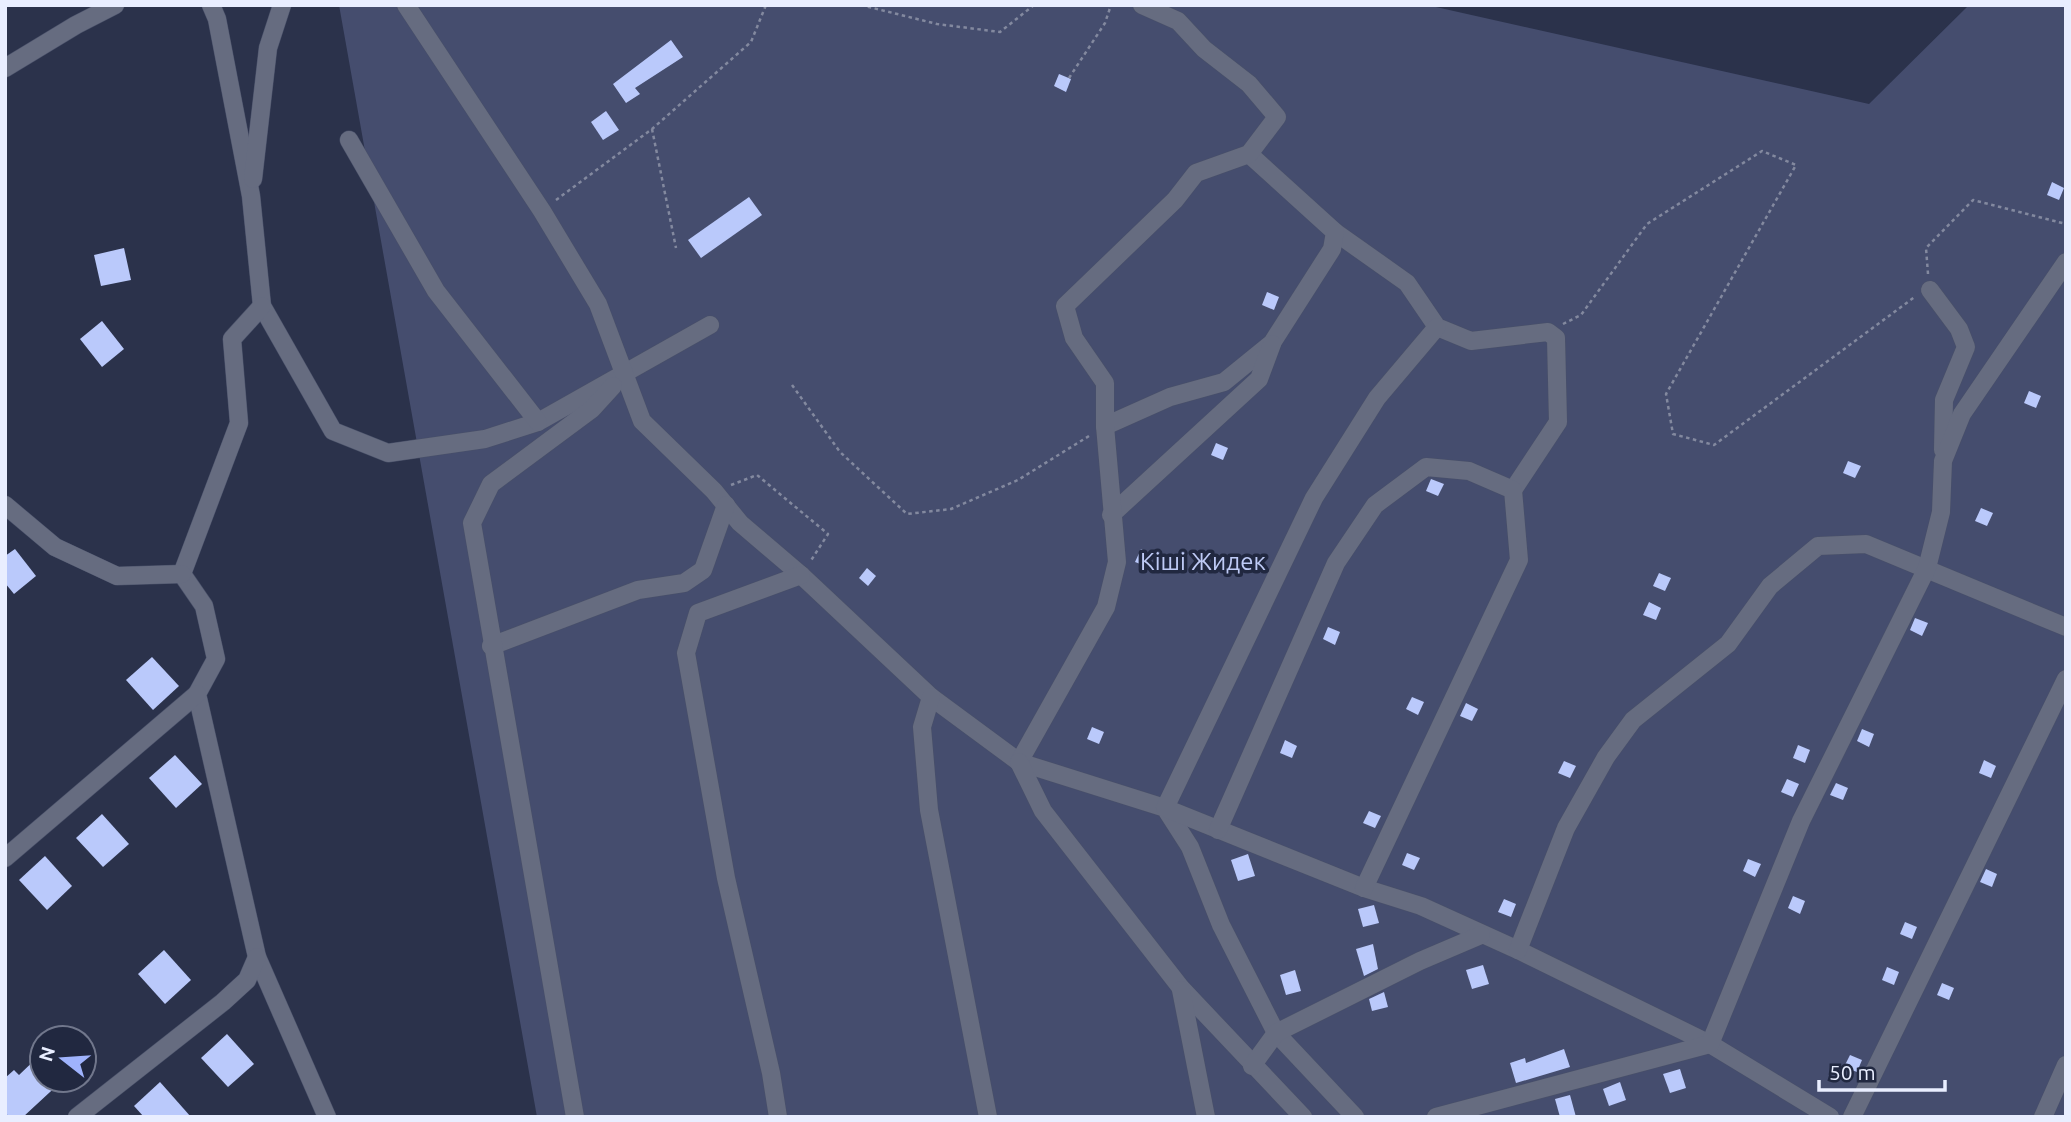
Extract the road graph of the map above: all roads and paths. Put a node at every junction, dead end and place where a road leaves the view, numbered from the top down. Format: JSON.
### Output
{"nodes":[{"id":1,"x":115,"y":5,"type":"edge"},
{"id":2,"x":211,"y":5,"type":"edge"},
{"id":3,"x":282,"y":5,"type":"edge"},
{"id":4,"x":406,"y":5,"type":"edge"},
{"id":5,"x":766,"y":5,"type":"edge"},
{"id":6,"x":861,"y":5,"type":"edge"},
{"id":7,"x":1034,"y":5,"type":"edge"},
{"id":8,"x":1111,"y":5,"type":"edge"},
{"id":9,"x":1142,"y":5,"type":"edge"},
{"id":10,"x":5,"y":68,"type":"edge"},
{"id":11,"x":1069,"y":78,"type":"dead end"},
{"id":12,"x":652,"y":129,"type":"junction"},
{"id":13,"x":349,"y":140,"type":"dead end"},
{"id":14,"x":1249,"y":154,"type":"junction"},
{"id":15,"x":251,"y":196,"type":"junction"},
{"id":16,"x":542,"y":211,"type":"junction"},
{"id":17,"x":2066,"y":224,"type":"edge"},
{"id":18,"x":1335,"y":232,"type":"junction"},
{"id":19,"x":676,"y":248,"type":"dead end"},
{"id":20,"x":2066,"y":262,"type":"edge"},
{"id":21,"x":1930,"y":290,"type":"junction"},
{"id":22,"x":262,"y":306,"type":"junction"},
{"id":23,"x":710,"y":325,"type":"dead end"},
{"id":24,"x":1437,"y":327,"type":"junction"},
{"id":25,"x":1548,"y":332,"type":"junction"},
{"id":26,"x":1272,"y":344,"type":"junction"},
{"id":27,"x":625,"y":373,"type":"junction"},
{"id":28,"x":792,"y":384,"type":"dead end"},
{"id":29,"x":538,"y":422,"type":"junction"},
{"id":30,"x":1105,"y":426,"type":"junction"},
{"id":31,"x":1943,"y":461,"type":"junction"},
{"id":32,"x":1513,"y":490,"type":"junction"},
{"id":33,"x":720,"y":498,"type":"junction"},
{"id":34,"x":5,"y":505,"type":"edge"},
{"id":35,"x":1111,"y":515,"type":"junction"},
{"id":36,"x":1927,"y":568,"type":"junction"},
{"id":37,"x":182,"y":574,"type":"junction"},
{"id":38,"x":801,"y":575,"type":"junction"},
{"id":39,"x":2066,"y":627,"type":"edge"},
{"id":40,"x":491,"y":646,"type":"junction"},
{"id":41,"x":2066,"y":679,"type":"edge"},
{"id":42,"x":197,"y":694,"type":"junction"},
{"id":43,"x":931,"y":697,"type":"junction"},
{"id":44,"x":1019,"y":762,"type":"junction"},
{"id":45,"x":1165,"y":808,"type":"junction"},
{"id":46,"x":1218,"y":830,"type":"junction"},
{"id":47,"x":5,"y":858,"type":"edge"},
{"id":48,"x":1364,"y":888,"type":"junction"},
{"id":49,"x":1482,"y":935,"type":"junction"},
{"id":50,"x":1518,"y":950,"type":"junction"},
{"id":51,"x":257,"y":957,"type":"junction"},
{"id":52,"x":1181,"y":988,"type":"junction"},
{"id":53,"x":1276,"y":1033,"type":"junction"},
{"id":54,"x":1710,"y":1044,"type":"junction"},
{"id":55,"x":2066,"y":1065,"type":"edge"},
{"id":56,"x":1252,"y":1066,"type":"junction"},
{"id":57,"x":77,"y":1117,"type":"edge"},
{"id":58,"x":327,"y":1117,"type":"edge"},
{"id":59,"x":575,"y":1117,"type":"edge"},
{"id":60,"x":778,"y":1117,"type":"edge"},
{"id":61,"x":988,"y":1117,"type":"edge"},
{"id":62,"x":1206,"y":1117,"type":"edge"},
{"id":63,"x":1303,"y":1117,"type":"edge"},
{"id":64,"x":1355,"y":1117,"type":"edge"},
{"id":65,"x":1436,"y":1117,"type":"edge"},
{"id":66,"x":1830,"y":1117,"type":"edge"},
{"id":67,"x":1852,"y":1117,"type":"edge"},
{"id":68,"x":2043,"y":1117,"type":"edge"}],
"edges":[{"from":1,"to":10,"type":"street"},
{"from":2,"to":15,"type":"street"},
{"from":3,"to":15,"type":"street"},
{"from":4,"to":16,"type":"street"},
{"from":5,"to":12,"type":"path"},
{"from":6,"to":7,"type":"path"},
{"from":8,"to":11,"type":"path"},
{"from":9,"to":14,"type":"street"},
{"from":12,"to":16,"type":"path"},
{"from":12,"to":19,"type":"path"},
{"from":13,"to":29,"type":"street"},
{"from":14,"to":18,"type":"street"},
{"from":14,"to":30,"type":"street"},
{"from":15,"to":22,"type":"street"},
{"from":16,"to":27,"type":"street"},
{"from":17,"to":21,"type":"path"},
{"from":18,"to":24,"type":"street"},
{"from":18,"to":26,"type":"street"},
{"from":20,"to":31,"type":"street"},
{"from":21,"to":25,"type":"path"},
{"from":21,"to":31,"type":"street"},
{"from":22,"to":29,"type":"street"},
{"from":22,"to":37,"type":"street"},
{"from":23,"to":27,"type":"street"},
{"from":24,"to":25,"type":"street"},
{"from":24,"to":45,"type":"street"},
{"from":25,"to":32,"type":"street"},
{"from":26,"to":30,"type":"street"},
{"from":26,"to":35,"type":"street"},
{"from":27,"to":29,"type":"street"},
{"from":27,"to":33,"type":"street"},
{"from":27,"to":40,"type":"street"},
{"from":28,"to":30,"type":"path"},
{"from":30,"to":35,"type":"street"},
{"from":31,"to":36,"type":"street"},
{"from":32,"to":46,"type":"street"},
{"from":32,"to":48,"type":"street"},
{"from":33,"to":38,"type":"street"},
{"from":33,"to":38,"type":"path"},
{"from":33,"to":40,"type":"street"},
{"from":34,"to":37,"type":"street"},
{"from":35,"to":44,"type":"street"},
{"from":36,"to":39,"type":"street"},
{"from":36,"to":50,"type":"street"},
{"from":36,"to":54,"type":"street"},
{"from":37,"to":42,"type":"street"},
{"from":38,"to":43,"type":"street"},
{"from":38,"to":60,"type":"street"},
{"from":40,"to":59,"type":"street"},
{"from":41,"to":67,"type":"street"},
{"from":42,"to":47,"type":"street"},
{"from":42,"to":51,"type":"street"},
{"from":43,"to":44,"type":"street"},
{"from":43,"to":61,"type":"street"},
{"from":44,"to":45,"type":"street"},
{"from":44,"to":52,"type":"street"},
{"from":45,"to":46,"type":"street"},
{"from":45,"to":53,"type":"street"},
{"from":46,"to":48,"type":"street"},
{"from":48,"to":49,"type":"street"},
{"from":49,"to":50,"type":"street"},
{"from":49,"to":53,"type":"street"},
{"from":50,"to":54,"type":"street"},
{"from":51,"to":57,"type":"street"},
{"from":51,"to":58,"type":"street"},
{"from":52,"to":56,"type":"street"},
{"from":52,"to":62,"type":"street"},
{"from":53,"to":56,"type":"street"},
{"from":53,"to":64,"type":"street"},
{"from":54,"to":65,"type":"street"},
{"from":54,"to":66,"type":"street"},
{"from":55,"to":68,"type":"street"},
{"from":56,"to":63,"type":"street"}]}
